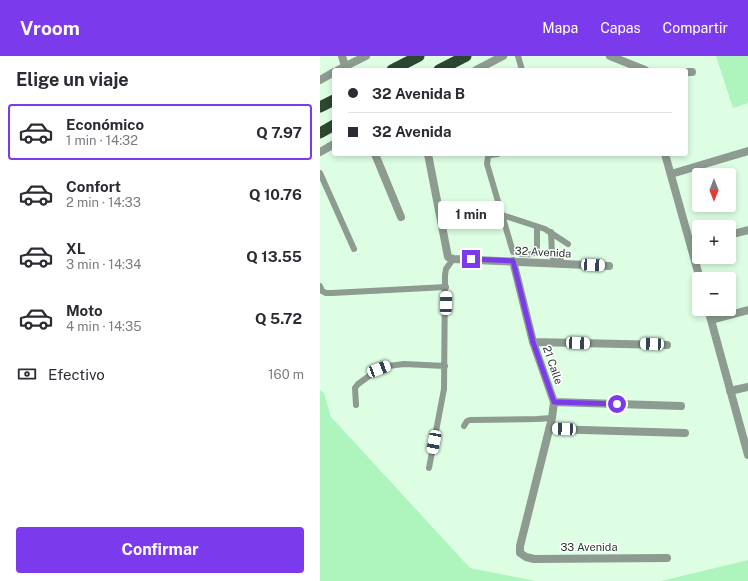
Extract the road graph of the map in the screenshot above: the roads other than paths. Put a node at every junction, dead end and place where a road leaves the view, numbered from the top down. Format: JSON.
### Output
{"nodes":[{"id":1,"x":342,"y":56,"type":"edge"},
{"id":2,"x":366,"y":56,"type":"edge"},
{"id":3,"x":419,"y":56,"type":"edge"},
{"id":4,"x":466,"y":56,"type":"edge"},
{"id":5,"x":503,"y":56,"type":"edge"},
{"id":6,"x":518,"y":56,"type":"edge"},
{"id":7,"x":610,"y":56,"type":"edge"},
{"id":8,"x":342,"y":68,"type":"edge"},
{"id":9,"x":396,"y":68,"type":"edge"},
{"id":10,"x":443,"y":68,"type":"edge"},
{"id":11,"x":480,"y":68,"type":"edge"},
{"id":12,"x":521,"y":68,"type":"edge"},
{"id":13,"x":640,"y":68,"type":"edge"},
{"id":14,"x":332,"y":73,"type":"edge"},
{"id":15,"x":320,"y":80,"type":"edge"},
{"id":16,"x":332,"y":101,"type":"edge"},
{"id":17,"x":320,"y":107,"type":"edge"},
{"id":18,"x":332,"y":126,"type":"edge"},
{"id":19,"x":320,"y":133,"type":"edge"},
{"id":20,"x":332,"y":145,"type":"edge"},
{"id":21,"x":748,"y":151,"type":"edge"},
{"id":22,"x":320,"y":152,"type":"edge"},
{"id":23,"x":376,"y":156,"type":"edge"},
{"id":24,"x":428,"y":156,"type":"edge"},
{"id":25,"x":489,"y":156,"type":"edge"},
{"id":26,"x":666,"y":156,"type":"edge"},
{"id":27,"x":320,"y":173,"type":"edge"},
{"id":28,"x":671,"y":174,"type":"junction"},
{"id":29,"x":502,"y":215,"type":"junction"},
{"id":30,"x":401,"y":217,"type":"dead end"},
{"id":31,"x":537,"y":227,"type":"junction"},
{"id":32,"x":748,"y":230,"type":"edge"},
{"id":33,"x":551,"y":232,"type":"junction"},
{"id":34,"x":736,"y":233,"type":"edge"},
{"id":35,"x":568,"y":244,"type":"dead end"},
{"id":36,"x":690,"y":246,"type":"joint"},
{"id":37,"x":354,"y":249,"type":"dead end"},
{"id":38,"x":513,"y":252,"type":"dead end"},
{"id":39,"x":521,"y":254,"type":"dead end"},
{"id":40,"x":453,"y":258,"type":"junction"},
{"id":41,"x":561,"y":259,"type":"dead end"},
{"id":42,"x":513,"y":261,"type":"junction"},
{"id":43,"x":609,"y":266,"type":"dead end"},
{"id":44,"x":698,"y":272,"type":"edge"},
{"id":45,"x":320,"y":286,"type":"edge"},
{"id":46,"x":446,"y":287,"type":"junction"},
{"id":47,"x":748,"y":310,"type":"edge"},
{"id":48,"x":710,"y":316,"type":"edge"},
{"id":49,"x":711,"y":320,"type":"junction"},
{"id":50,"x":533,"y":342,"type":"junction"},
{"id":51,"x":667,"y":345,"type":"dead end"},
{"id":52,"x":445,"y":366,"type":"junction"},
{"id":53,"x":748,"y":387,"type":"edge"},
{"id":54,"x":730,"y":391,"type":"junction"},
{"id":55,"x":554,"y":402,"type":"junction"},
{"id":56,"x":356,"y":405,"type":"dead end"},
{"id":57,"x":681,"y":406,"type":"dead end"},
{"id":58,"x":552,"y":418,"type":"junction"},
{"id":59,"x":464,"y":426,"type":"dead end"},
{"id":60,"x":549,"y":429,"type":"junction"},
{"id":61,"x":685,"y":433,"type":"dead end"},
{"id":62,"x":748,"y":455,"type":"edge"},
{"id":63,"x":429,"y":468,"type":"dead end"},
{"id":64,"x":520,"y":546,"type":"joint"},
{"id":65,"x":667,"y":558,"type":"dead end"}],
"edges":[{"from":1,"to":8,"type":"street"},
{"from":2,"to":8,"type":"street"},
{"from":3,"to":9,"type":"highway"},
{"from":4,"to":10,"type":"highway"},
{"from":5,"to":11,"type":"street"},
{"from":6,"to":12,"type":"lane"},
{"from":7,"to":13,"type":"street"},
{"from":14,"to":15,"type":"street"},
{"from":16,"to":17,"type":"highway"},
{"from":18,"to":19,"type":"highway"},
{"from":20,"to":22,"type":"street"},
{"from":21,"to":28,"type":"street"},
{"from":23,"to":30,"type":"street"},
{"from":24,"to":40,"type":"street"},
{"from":25,"to":29,"type":"lane"},
{"from":26,"to":28,"type":"street"},
{"from":27,"to":37,"type":"lane"},
{"from":28,"to":36,"type":"street"},
{"from":29,"to":31,"type":"lane"},
{"from":29,"to":38,"type":"lane"},
{"from":31,"to":33,"type":"lane"},
{"from":31,"to":39,"type":"lane"},
{"from":32,"to":34,"type":"street"},
{"from":33,"to":35,"type":"lane"},
{"from":33,"to":41,"type":"lane"},
{"from":36,"to":44,"type":"street"},
{"from":40,"to":42,"type":"street","name":"32 Avenida"},
{"from":40,"to":46,"type":"lane"},
{"from":42,"to":43,"type":"street","name":"32 Avenida"},
{"from":42,"to":50,"type":"street","name":"21 Calle"},
{"from":45,"to":46,"type":"lane"},
{"from":46,"to":52,"type":"lane"},
{"from":47,"to":49,"type":"street"},
{"from":48,"to":49,"type":"street"},
{"from":49,"to":54,"type":"street"},
{"from":50,"to":51,"type":"street"},
{"from":50,"to":55,"type":"street","name":"21 Calle"},
{"from":52,"to":56,"type":"lane"},
{"from":52,"to":63,"type":"lane"},
{"from":53,"to":54,"type":"street"},
{"from":54,"to":62,"type":"street"},
{"from":55,"to":57,"type":"street"},
{"from":55,"to":58,"type":"street","name":"21 Calle"},
{"from":58,"to":59,"type":"lane"},
{"from":58,"to":60,"type":"street","name":"21 Calle"},
{"from":60,"to":61,"type":"street"},
{"from":60,"to":64,"type":"street","name":"21 Calle"},
{"from":64,"to":65,"type":"street","name":"33 Avenida"}]}
